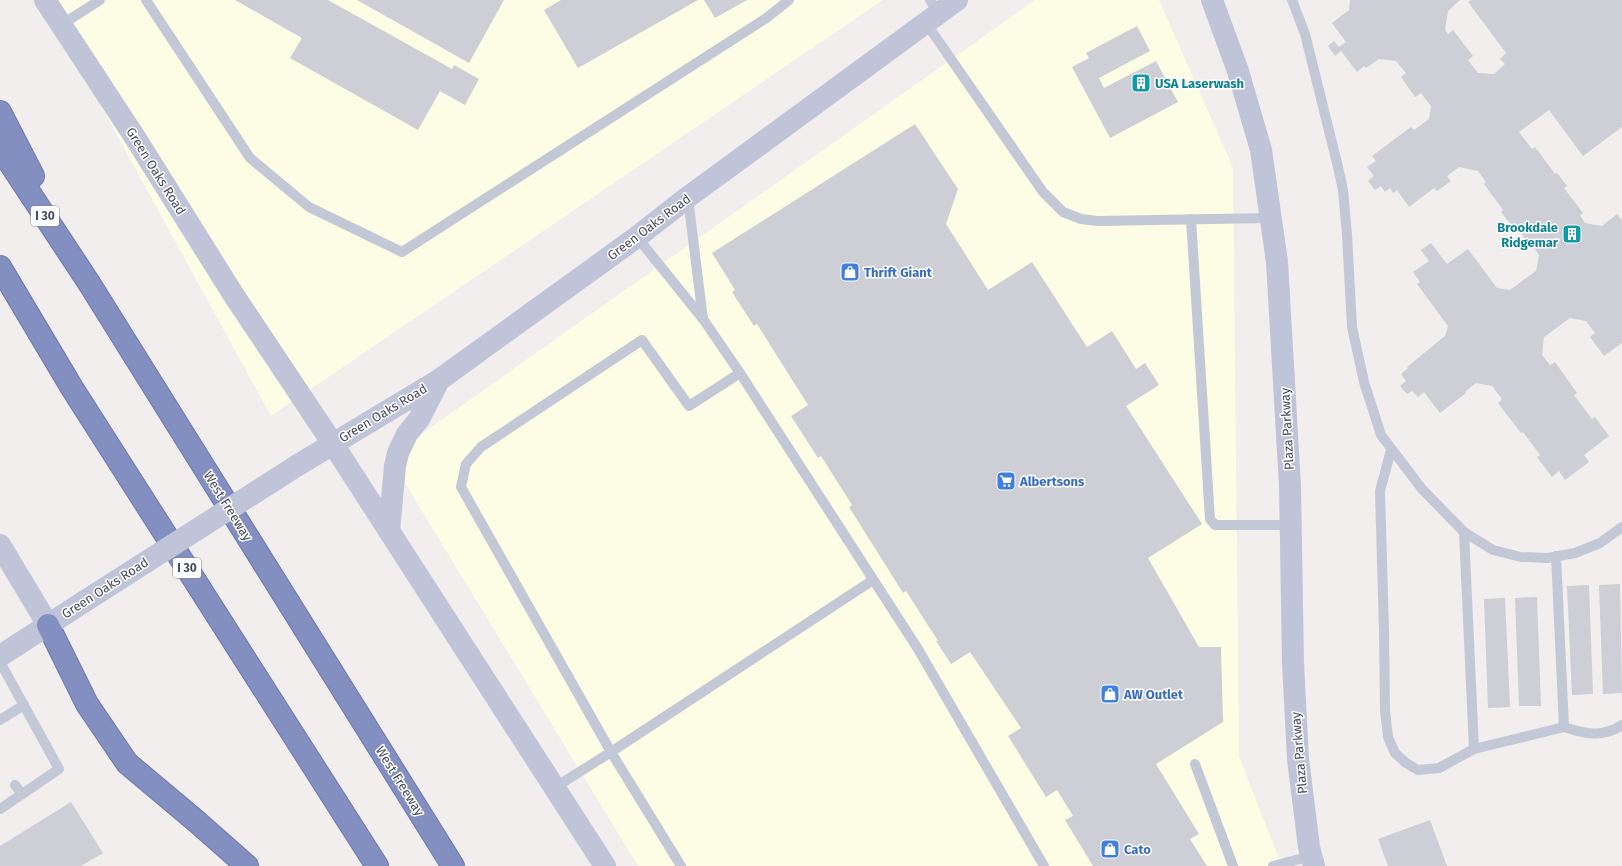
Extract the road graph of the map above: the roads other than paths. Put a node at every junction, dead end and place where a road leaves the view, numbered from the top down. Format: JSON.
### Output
{"nodes":[{"id":1,"x":45,"y":0,"type":"edge"},
{"id":2,"x":100,"y":0,"type":"edge"},
{"id":3,"x":146,"y":0,"type":"edge"},
{"id":4,"x":789,"y":0,"type":"edge"},
{"id":5,"x":957,"y":0,"type":"edge"},
{"id":6,"x":1212,"y":0,"type":"edge"},
{"id":7,"x":1292,"y":0,"type":"edge"},
{"id":8,"x":932,"y":12,"type":"edge"},
{"id":9,"x":61,"y":25,"type":"junction"},
{"id":10,"x":0,"y":112,"type":"edge"},
{"id":11,"x":0,"y":148,"type":"edge"},
{"id":12,"x":688,"y":197,"type":"junction"},
{"id":13,"x":1271,"y":218,"type":"junction"},
{"id":14,"x":1191,"y":219,"type":"junction"},
{"id":15,"x":637,"y":237,"type":"junction"},
{"id":16,"x":0,"y":267,"type":"edge"},
{"id":17,"x":89,"y":283,"type":"junction"},
{"id":18,"x":0,"y":288,"type":"edge"},
{"id":19,"x":703,"y":319,"type":"junction"},
{"id":20,"x":740,"y":373,"type":"junction"},
{"id":21,"x":439,"y":380,"type":"junction"},
{"id":22,"x":72,"y":388,"type":"junction"},
{"id":23,"x":333,"y":444,"type":"junction"},
{"id":24,"x":1392,"y":450,"type":"junction"},
{"id":25,"x":1290,"y":525,"type":"junction"},
{"id":26,"x":1622,"y":527,"type":"edge"},
{"id":27,"x":389,"y":531,"type":"junction"},
{"id":28,"x":1464,"y":532,"type":"junction"},
{"id":29,"x":0,"y":545,"type":"edge"},
{"id":30,"x":1556,"y":556,"type":"junction"},
{"id":31,"x":873,"y":580,"type":"junction"},
{"id":32,"x":48,"y":625,"type":"junction"},
{"id":33,"x":0,"y":656,"type":"edge"},
{"id":34,"x":0,"y":662,"type":"edge"},
{"id":35,"x":24,"y":705,"type":"junction"},
{"id":36,"x":0,"y":720,"type":"edge"},
{"id":37,"x":1622,"y":725,"type":"edge"},
{"id":38,"x":1564,"y":727,"type":"junction"},
{"id":39,"x":1474,"y":749,"type":"junction"},
{"id":40,"x":611,"y":752,"type":"junction"},
{"id":41,"x":1195,"y":764,"type":"dead end"},
{"id":42,"x":15,"y":785,"type":"dead end"},
{"id":43,"x":554,"y":788,"type":"junction"},
{"id":44,"x":22,"y":794,"type":"junction"},
{"id":45,"x":0,"y":809,"type":"edge"},
{"id":46,"x":1313,"y":861,"type":"edge"},
{"id":47,"x":247,"y":866,"type":"edge"},
{"id":48,"x":377,"y":866,"type":"edge"},
{"id":49,"x":453,"y":866,"type":"edge"},
{"id":50,"x":605,"y":866,"type":"edge"},
{"id":51,"x":681,"y":866,"type":"edge"},
{"id":52,"x":1044,"y":866,"type":"edge"},
{"id":53,"x":1233,"y":866,"type":"edge"},
{"id":54,"x":1273,"y":866,"type":"edge"}],
"edges":[{"from":1,"to":9,"type":"main road","name":"Green Oaks Road"},
{"from":2,"to":9,"type":"lane"},
{"from":3,"to":4,"type":"lane"},
{"from":5,"to":8,"type":"main road","name":"Green Oaks Road"},
{"from":6,"to":13,"type":"main road","name":"Plaza Parkway"},
{"from":7,"to":24,"type":"lane"},
{"from":8,"to":12,"type":"main road","name":"Green Oaks Road"},
{"from":8,"to":14,"type":"lane"},
{"from":9,"to":23,"type":"main road","name":"Green Oaks Road"},
{"from":10,"to":17,"type":"highway"},
{"from":11,"to":17,"type":"highway","name":"West Freeway","number":"I 30"},
{"from":12,"to":15,"type":"main road","name":"Green Oaks Road"},
{"from":12,"to":19,"type":"lane"},
{"from":13,"to":14,"type":"lane"},
{"from":13,"to":25,"type":"main road","name":"Plaza Parkway"},
{"from":14,"to":25,"type":"lane"},
{"from":15,"to":19,"type":"lane"},
{"from":15,"to":21,"type":"main road","name":"Green Oaks Road"},
{"from":16,"to":22,"type":"highway","number":"I 30"},
{"from":17,"to":49,"type":"highway","name":"West Freeway","number":"I 30"},
{"from":18,"to":22,"type":"highway"},
{"from":19,"to":20,"type":"lane"},
{"from":20,"to":31,"type":"lane"},
{"from":20,"to":40,"type":"lane"},
{"from":21,"to":23,"type":"main road","name":"Green Oaks Road"},
{"from":21,"to":27,"type":"main road"},
{"from":22,"to":48,"type":"highway","number":"I 30"},
{"from":23,"to":27,"type":"main road"},
{"from":23,"to":32,"type":"main road","name":"Green Oaks Road","bridge":true},
{"from":24,"to":28,"type":"lane"},
{"from":24,"to":39,"type":"lane"},
{"from":25,"to":46,"type":"main road","name":"Plaza Parkway"},
{"from":26,"to":30,"type":"lane"},
{"from":27,"to":43,"type":"main road"},
{"from":28,"to":30,"type":"lane"},
{"from":28,"to":39,"type":"lane"},
{"from":29,"to":32,"type":"main road"},
{"from":30,"to":38,"type":"lane"},
{"from":31,"to":40,"type":"lane"},
{"from":31,"to":52,"type":"lane"},
{"from":32,"to":33,"type":"main road","name":"Green Oaks Road"},
{"from":32,"to":47,"type":"highway"},
{"from":34,"to":35,"type":"lane"},
{"from":35,"to":36,"type":"lane"},
{"from":35,"to":44,"type":"lane"},
{"from":37,"to":38,"type":"lane"},
{"from":38,"to":39,"type":"lane"},
{"from":40,"to":43,"type":"lane"},
{"from":40,"to":51,"type":"lane"},
{"from":41,"to":53,"type":"lane"},
{"from":42,"to":44,"type":"lane"},
{"from":43,"to":50,"type":"main road"},
{"from":44,"to":45,"type":"lane"},
{"from":46,"to":54,"type":"lane"}]}
